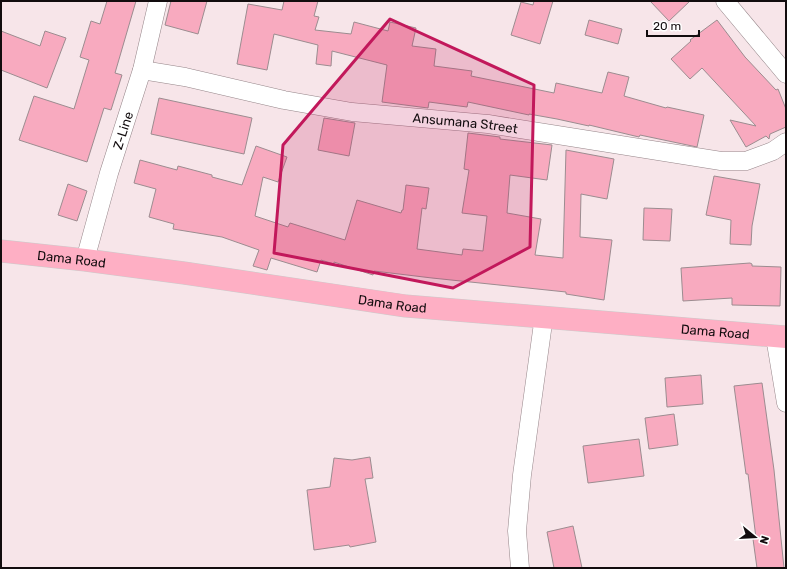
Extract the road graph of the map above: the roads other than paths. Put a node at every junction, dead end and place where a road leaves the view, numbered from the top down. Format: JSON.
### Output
{"nodes":[{"id":1,"x":158,"y":1,"type":"edge"},
{"id":2,"x":725,"y":1,"type":"edge"},
{"id":3,"x":142,"y":70,"type":"junction"},
{"id":4,"x":786,"y":74,"type":"edge"},
{"id":5,"x":786,"y":142,"type":"edge"},
{"id":6,"x":1,"y":251,"type":"edge"},
{"id":7,"x":85,"y":260,"type":"junction"},
{"id":8,"x":544,"y":316,"type":"junction"},
{"id":9,"x":781,"y":337,"type":"edge"},
{"id":10,"x":786,"y":403,"type":"edge"},
{"id":11,"x":520,"y":568,"type":"edge"}],
"edges":[{"from":1,"to":3,"type":"street","name":"Z-Line"},
{"from":2,"to":4,"type":"street"},
{"from":3,"to":5,"type":"street","name":"Ansumana Street"},
{"from":3,"to":7,"type":"street","name":"Z-Line"},
{"from":6,"to":7,"type":"highway","name":"Dama Road"},
{"from":7,"to":8,"type":"highway","name":"Dama Road"},
{"from":8,"to":9,"type":"highway","name":"Dama Road"},
{"from":8,"to":11,"type":"street"},
{"from":9,"to":10,"type":"street"}]}
